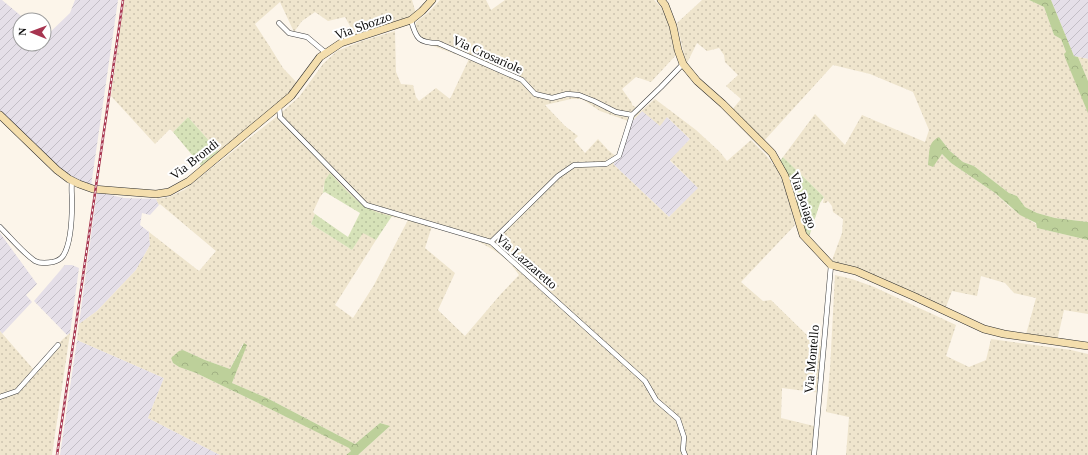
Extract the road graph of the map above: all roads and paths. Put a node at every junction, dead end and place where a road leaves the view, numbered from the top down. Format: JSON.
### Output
{"nodes":[{"id":1,"x":432,"y":0,"type":"edge"},
{"id":2,"x":661,"y":0,"type":"edge"},
{"id":3,"x":411,"y":20,"type":"junction"},
{"id":4,"x":279,"y":23,"type":"dead end"},
{"id":5,"x":323,"y":55,"type":"junction"},
{"id":6,"x":683,"y":64,"type":"junction"},
{"id":7,"x":279,"y":106,"type":"junction"},
{"id":8,"x":0,"y":115,"type":"edge"},
{"id":9,"x":632,"y":115,"type":"junction"},
{"id":10,"x":72,"y":181,"type":"junction"},
{"id":11,"x":0,"y":227,"type":"edge"},
{"id":12,"x":491,"y":242,"type":"junction"},
{"id":13,"x":832,"y":265,"type":"junction"},
{"id":14,"x":58,"y":345,"type":"dead end"},
{"id":15,"x":1088,"y":346,"type":"edge"},
{"id":16,"x":0,"y":397,"type":"edge"},
{"id":17,"x":685,"y":455,"type":"edge"},
{"id":18,"x":814,"y":455,"type":"edge"}],
"edges":[{"from":1,"to":3,"type":"street","name":"Via Sbozzo"},
{"from":2,"to":6,"type":"street","name":"Via Boiago"},
{"from":3,"to":5,"type":"street","name":"Via Sbozzo"},
{"from":3,"to":9,"type":"street","name":"Via Crosariole"},
{"from":4,"to":5,"type":"street"},
{"from":5,"to":7,"type":"street","name":"Via Brondi"},
{"from":6,"to":9,"type":"street"},
{"from":6,"to":13,"type":"street","name":"Via Boiago"},
{"from":7,"to":10,"type":"street","name":"Via Brondi"},
{"from":7,"to":12,"type":"street","name":"Via Lazzaretto"},
{"from":8,"to":10,"type":"street","name":"Via Brondi"},
{"from":9,"to":12,"type":"street"},
{"from":10,"to":11,"type":"street"},
{"from":12,"to":17,"type":"street","name":"Via Lazzaretto"},
{"from":13,"to":15,"type":"street","name":"Via Boiago"},
{"from":13,"to":18,"type":"street","name":"Via Montello"},
{"from":14,"to":16,"type":"street"}]}
